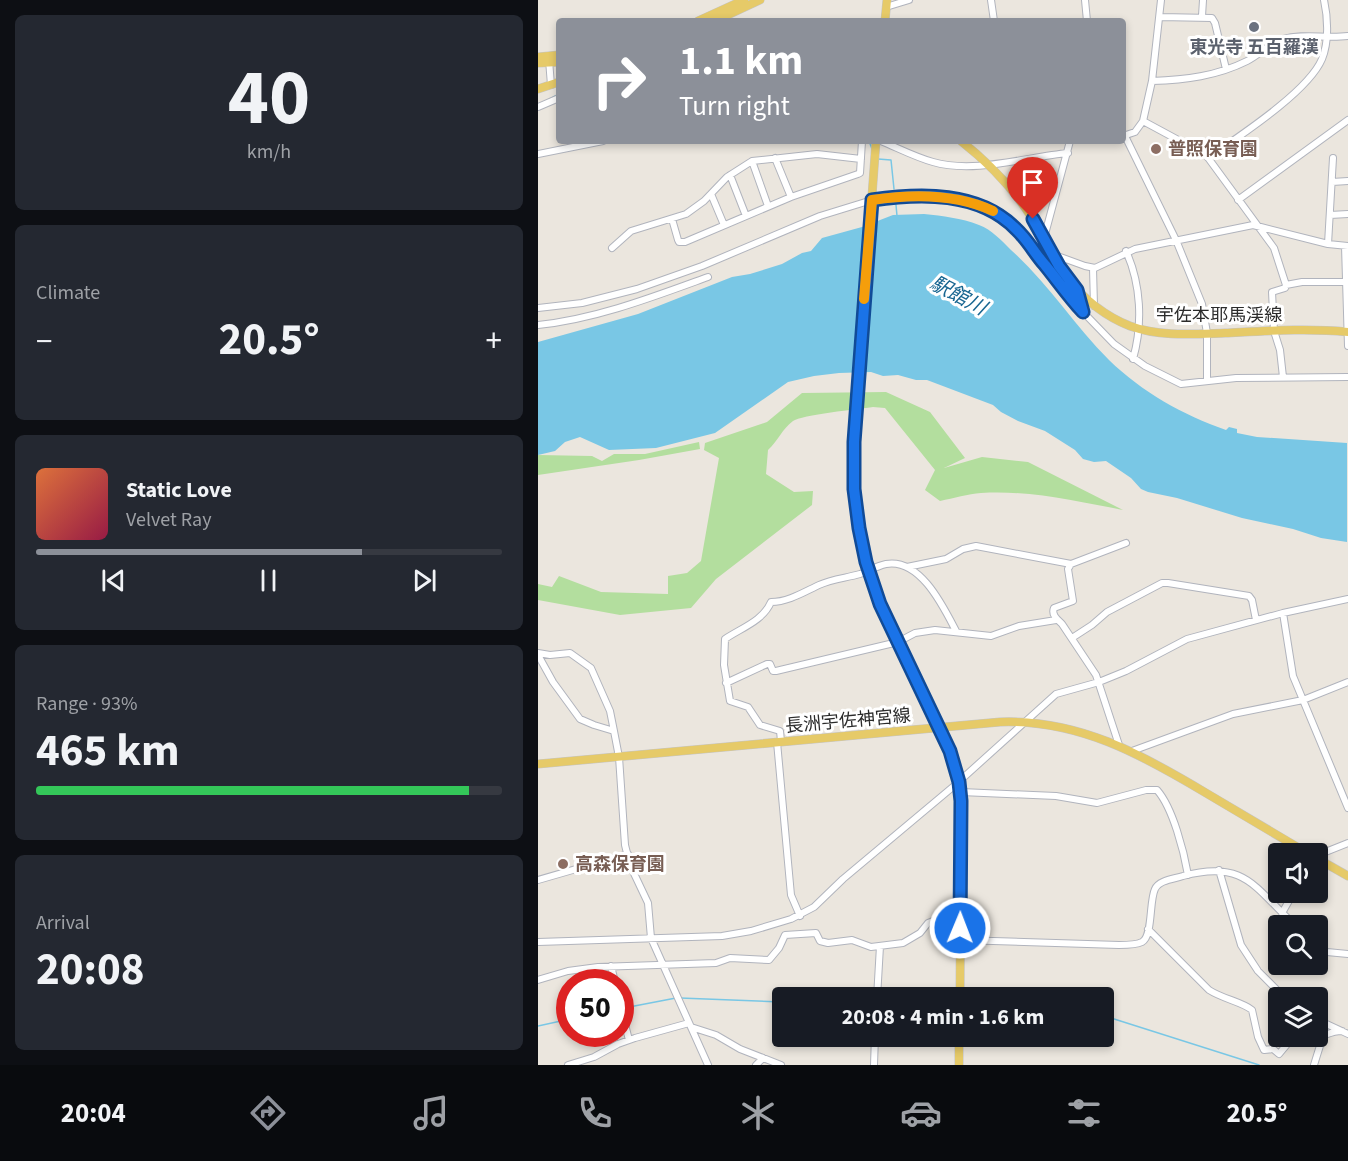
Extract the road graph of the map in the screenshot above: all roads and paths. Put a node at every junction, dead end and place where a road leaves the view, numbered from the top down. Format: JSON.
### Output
{"nodes":[{"id":1,"x":723,"y":0,"type":"edge"},
{"id":2,"x":744,"y":0,"type":"edge"},
{"id":3,"x":760,"y":0,"type":"edge"},
{"id":4,"x":909,"y":0,"type":"edge"},
{"id":5,"x":991,"y":0,"type":"edge"},
{"id":6,"x":1085,"y":0,"type":"edge"},
{"id":7,"x":1161,"y":0,"type":"edge"},
{"id":8,"x":1203,"y":0,"type":"edge"},
{"id":9,"x":1324,"y":0,"type":"edge"},
{"id":10,"x":887,"y":4,"type":"edge"},
{"id":11,"x":725,"y":16,"type":"edge"},
{"id":12,"x":1160,"y":16,"type":"junction"},
{"id":13,"x":1202,"y":16,"type":"junction"},
{"id":14,"x":994,"y":18,"type":"edge"},
{"id":15,"x":1087,"y":18,"type":"edge"},
{"id":16,"x":1348,"y":36,"type":"edge"},
{"id":17,"x":1326,"y":37,"type":"junction"},
{"id":18,"x":556,"y":56,"type":"edge"},
{"id":19,"x":538,"y":57,"type":"edge"},
{"id":20,"x":549,"y":59,"type":"junction"},
{"id":21,"x":556,"y":61,"type":"edge"},
{"id":22,"x":538,"y":63,"type":"edge"},
{"id":23,"x":1226,"y":69,"type":"junction"},
{"id":24,"x":1152,"y":81,"type":"junction"},
{"id":25,"x":555,"y":84,"type":"edge"},
{"id":26,"x":538,"y":89,"type":"edge"},
{"id":27,"x":556,"y":99,"type":"edge"},
{"id":28,"x":538,"y":107,"type":"edge"},
{"id":29,"x":1348,"y":120,"type":"edge"},
{"id":30,"x":1143,"y":122,"type":"junction"},
{"id":31,"x":1126,"y":135,"type":"edge"},
{"id":32,"x":1126,"y":140,"type":"edge"},
{"id":33,"x":588,"y":144,"type":"edge"},
{"id":34,"x":862,"y":144,"type":"edge"},
{"id":35,"x":876,"y":144,"type":"edge"},
{"id":36,"x":889,"y":144,"type":"edge"},
{"id":37,"x":966,"y":144,"type":"edge"},
{"id":38,"x":1070,"y":144,"type":"edge"},
{"id":39,"x":1068,"y":153,"type":"junction"},
{"id":40,"x":538,"y":154,"type":"edge"},
{"id":41,"x":775,"y":158,"type":"junction"},
{"id":42,"x":1208,"y":158,"type":"junction"},
{"id":43,"x":1333,"y":158,"type":"dead end"},
{"id":44,"x":861,"y":159,"type":"junction"},
{"id":45,"x":752,"y":161,"type":"junction"},
{"id":46,"x":988,"y":165,"type":"junction"},
{"id":47,"x":730,"y":175,"type":"junction"},
{"id":48,"x":1348,"y":181,"type":"edge"},
{"id":49,"x":1332,"y":182,"type":"junction"},
{"id":50,"x":711,"y":194,"type":"junction"},
{"id":51,"x":791,"y":197,"type":"junction"},
{"id":52,"x":1238,"y":200,"type":"junction"},
{"id":53,"x":871,"y":202,"type":"junction"},
{"id":54,"x":768,"y":206,"type":"junction"},
{"id":55,"x":1348,"y":214,"type":"edge"},
{"id":56,"x":1330,"y":215,"type":"junction"},
{"id":57,"x":746,"y":216,"type":"junction"},
{"id":58,"x":672,"y":219,"type":"junction"},
{"id":59,"x":724,"y":225,"type":"junction"},
{"id":60,"x":1256,"y":225,"type":"junction"},
{"id":61,"x":1044,"y":238,"type":"junction"},
{"id":62,"x":1176,"y":240,"type":"junction"},
{"id":63,"x":1328,"y":244,"type":"junction"},
{"id":64,"x":1346,"y":246,"type":"edge"},
{"id":65,"x":612,"y":248,"type":"dead end"},
{"id":66,"x":1126,"y":251,"type":"junction"},
{"id":67,"x":1052,"y":254,"type":"junction"},
{"id":68,"x":1093,"y":268,"type":"junction"},
{"id":69,"x":708,"y":277,"type":"dead end"},
{"id":70,"x":1346,"y":282,"type":"junction"},
{"id":71,"x":1286,"y":285,"type":"junction"},
{"id":72,"x":1077,"y":290,"type":"junction"},
{"id":73,"x":1094,"y":306,"type":"junction"},
{"id":74,"x":538,"y":308,"type":"edge"},
{"id":75,"x":1083,"y":312,"type":"junction"},
{"id":76,"x":538,"y":325,"type":"edge"},
{"id":77,"x":1139,"y":328,"type":"junction"},
{"id":78,"x":1274,"y":331,"type":"junction"},
{"id":79,"x":1347,"y":332,"type":"edge"},
{"id":80,"x":1207,"y":333,"type":"junction"},
{"id":81,"x":1348,"y":345,"type":"edge"},
{"id":82,"x":1134,"y":359,"type":"junction"},
{"id":83,"x":1283,"y":377,"type":"junction"},
{"id":84,"x":1348,"y":377,"type":"edge"},
{"id":85,"x":1207,"y":381,"type":"junction"},
{"id":86,"x":1126,"y":543,"type":"dead end"},
{"id":87,"x":1071,"y":564,"type":"junction"},
{"id":88,"x":907,"y":567,"type":"junction"},
{"id":89,"x":869,"y":571,"type":"junction"},
{"id":90,"x":1348,"y":598,"type":"edge"},
{"id":91,"x":1284,"y":613,"type":"junction"},
{"id":92,"x":1056,"y":620,"type":"junction"},
{"id":93,"x":1256,"y":620,"type":"junction"},
{"id":94,"x":956,"y":631,"type":"junction"},
{"id":95,"x":1072,"y":638,"type":"junction"},
{"id":96,"x":898,"y":642,"type":"junction"},
{"id":97,"x":538,"y":654,"type":"edge"},
{"id":98,"x":1099,"y":682,"type":"junction"},
{"id":99,"x":1348,"y":682,"type":"edge"},
{"id":100,"x":726,"y":683,"type":"junction"},
{"id":101,"x":1303,"y":700,"type":"junction"},
{"id":102,"x":1027,"y":723,"type":"junction"},
{"id":103,"x":940,"y":728,"type":"junction"},
{"id":104,"x":614,"y":731,"type":"junction"},
{"id":105,"x":779,"y":742,"type":"junction"},
{"id":106,"x":1119,"y":745,"type":"junction"},
{"id":107,"x":1132,"y":751,"type":"junction"},
{"id":108,"x":619,"y":756,"type":"junction"},
{"id":109,"x":538,"y":764,"type":"edge"},
{"id":110,"x":959,"y":782,"type":"junction"},
{"id":111,"x":961,"y":792,"type":"junction"},
{"id":112,"x":1348,"y":808,"type":"edge"},
{"id":113,"x":1290,"y":843,"type":"edge"},
{"id":114,"x":1348,"y":843,"type":"edge"},
{"id":115,"x":1328,"y":852,"type":"edge"},
{"id":116,"x":628,"y":854,"type":"junction"},
{"id":117,"x":1328,"y":863,"type":"edge"},
{"id":118,"x":1219,"y":870,"type":"junction"},
{"id":119,"x":1188,"y":875,"type":"junction"},
{"id":120,"x":1348,"y":876,"type":"edge"},
{"id":121,"x":538,"y":880,"type":"edge"},
{"id":122,"x":1288,"y":903,"type":"edge"},
{"id":123,"x":1282,"y":913,"type":"joint"},
{"id":124,"x":800,"y":915,"type":"junction"},
{"id":125,"x":960,"y":915,"type":"junction"},
{"id":126,"x":1148,"y":929,"type":"junction"},
{"id":127,"x":650,"y":938,"type":"junction"},
{"id":128,"x":960,"y":940,"type":"junction"},
{"id":129,"x":538,"y":942,"type":"edge"},
{"id":130,"x":880,"y":946,"type":"junction"},
{"id":131,"x":1328,"y":952,"type":"edge"},
{"id":132,"x":1348,"y":954,"type":"edge"},
{"id":133,"x":662,"y":964,"type":"junction"},
{"id":134,"x":612,"y":966,"type":"junction"},
{"id":135,"x":613,"y":969,"type":"edge"},
{"id":136,"x":538,"y":980,"type":"edge"},
{"id":137,"x":878,"y":987,"type":"edge"},
{"id":138,"x":960,"y":987,"type":"edge"},
{"id":139,"x":1274,"y":987,"type":"edge"},
{"id":140,"x":690,"y":1025,"type":"junction"},
{"id":141,"x":1328,"y":1025,"type":"edge"},
{"id":142,"x":1345,"y":1033,"type":"edge"},
{"id":143,"x":1328,"y":1034,"type":"edge"},
{"id":144,"x":634,"y":1039,"type":"edge"},
{"id":145,"x":615,"y":1047,"type":"edge"},
{"id":146,"x":875,"y":1047,"type":"edge"},
{"id":147,"x":959,"y":1047,"type":"edge"},
{"id":148,"x":1284,"y":1047,"type":"edge"},
{"id":149,"x":1320,"y":1047,"type":"edge"},
{"id":150,"x":763,"y":1058,"type":"junction"},
{"id":151,"x":568,"y":1065,"type":"edge"},
{"id":152,"x":708,"y":1065,"type":"edge"},
{"id":153,"x":756,"y":1065,"type":"edge"},
{"id":154,"x":781,"y":1065,"type":"edge"},
{"id":155,"x":874,"y":1065,"type":"edge"},
{"id":156,"x":959,"y":1065,"type":"edge"},
{"id":157,"x":1314,"y":1065,"type":"edge"}],
"edges":[{"from":1,"to":11,"type":"street"},
{"from":2,"to":11,"type":"main road"},
{"from":3,"to":11,"type":"main road"},
{"from":4,"to":10,"type":"street"},
{"from":5,"to":14,"type":"street"},
{"from":6,"to":15,"type":"street"},
{"from":7,"to":12,"type":"street"},
{"from":8,"to":13,"type":"street"},
{"from":9,"to":17,"type":"street"},
{"from":12,"to":13,"type":"street"},
{"from":12,"to":24,"type":"street"},
{"from":13,"to":23,"type":"street"},
{"from":16,"to":17,"type":"street"},
{"from":17,"to":23,"type":"street"},
{"from":17,"to":42,"type":"street"},
{"from":18,"to":20,"type":"main road"},
{"from":19,"to":20,"type":"main road"},
{"from":20,"to":21,"type":"main road"},
{"from":20,"to":22,"type":"main road"},
{"from":20,"to":25,"type":"street"},
{"from":23,"to":24,"type":"street"},
{"from":24,"to":30,"type":"street"},
{"from":25,"to":26,"type":"main road"},
{"from":27,"to":28,"type":"street"},
{"from":29,"to":52,"type":"street"},
{"from":30,"to":31,"type":"street"},
{"from":30,"to":42,"type":"street"},
{"from":32,"to":62,"type":"street"},
{"from":33,"to":40,"type":"street"},
{"from":34,"to":44,"type":"street"},
{"from":35,"to":53,"type":"main road"},
{"from":36,"to":46,"type":"street"},
{"from":37,"to":46,"type":"main road","name":"宇佐本耶馬渓線"},
{"from":38,"to":39,"type":"street"},
{"from":39,"to":46,"type":"street"},
{"from":39,"to":61,"type":"street"},
{"from":41,"to":44,"type":"street"},
{"from":41,"to":45,"type":"street"},
{"from":41,"to":51,"type":"street"},
{"from":42,"to":52,"type":"street"},
{"from":43,"to":49,"type":"street"},
{"from":44,"to":51,"type":"street"},
{"from":45,"to":47,"type":"street"},
{"from":45,"to":54,"type":"street"},
{"from":46,"to":61,"type":"main road","name":"宇佐本耶馬渓線"},
{"from":47,"to":50,"type":"street"},
{"from":47,"to":57,"type":"street"},
{"from":48,"to":49,"type":"street"},
{"from":49,"to":56,"type":"street"},
{"from":50,"to":58,"type":"street"},
{"from":50,"to":59,"type":"street"},
{"from":51,"to":54,"type":"street"},
{"from":52,"to":60,"type":"street"},
{"from":53,"to":74,"type":"street"},
{"from":53,"to":75,"type":"street"},
{"from":53,"to":89,"type":"main road"},
{"from":54,"to":57,"type":"street"},
{"from":55,"to":56,"type":"street"},
{"from":56,"to":63,"type":"street"},
{"from":57,"to":59,"type":"street"},
{"from":58,"to":59,"type":"street"},
{"from":58,"to":65,"type":"street"},
{"from":60,"to":62,"type":"street"},
{"from":60,"to":63,"type":"street"},
{"from":60,"to":71,"type":"street"},
{"from":61,"to":67,"type":"main road","name":"宇佐本耶馬渓線"},
{"from":62,"to":66,"type":"street"},
{"from":62,"to":80,"type":"street"},
{"from":63,"to":64,"type":"street"},
{"from":64,"to":70,"type":"street"},
{"from":66,"to":68,"type":"street"},
{"from":66,"to":77,"type":"street"},
{"from":67,"to":68,"type":"street"},
{"from":67,"to":72,"type":"main road","name":"宇佐本耶馬渓線"},
{"from":68,"to":73,"type":"street"},
{"from":69,"to":76,"type":"street"},
{"from":70,"to":71,"type":"street"},
{"from":70,"to":79,"type":"street"},
{"from":71,"to":78,"type":"street"},
{"from":72,"to":73,"type":"main road","name":"宇佐本耶馬渓線"},
{"from":72,"to":75,"type":"street"},
{"from":73,"to":77,"type":"main road","name":"宇佐本耶馬渓線"},
{"from":75,"to":82,"type":"street"},
{"from":77,"to":80,"type":"main road","name":"宇佐本耶馬渓線"},
{"from":77,"to":82,"type":"street"},
{"from":78,"to":79,"type":"main road","name":"宇佐本耶馬渓線"},
{"from":78,"to":80,"type":"main road","name":"宇佐本耶馬渓線"},
{"from":78,"to":83,"type":"street"},
{"from":79,"to":81,"type":"street"},
{"from":80,"to":85,"type":"street"},
{"from":82,"to":85,"type":"street"},
{"from":83,"to":84,"type":"street"},
{"from":83,"to":85,"type":"street"},
{"from":86,"to":87,"type":"street"},
{"from":87,"to":88,"type":"street"},
{"from":87,"to":92,"type":"street"},
{"from":88,"to":89,"type":"street"},
{"from":88,"to":94,"type":"street"},
{"from":89,"to":96,"type":"main road"},
{"from":89,"to":100,"type":"street"},
{"from":90,"to":91,"type":"street"},
{"from":91,"to":93,"type":"street"},
{"from":91,"to":101,"type":"street"},
{"from":92,"to":94,"type":"street"},
{"from":92,"to":95,"type":"street"},
{"from":93,"to":95,"type":"street"},
{"from":93,"to":98,"type":"street"},
{"from":94,"to":96,"type":"street"},
{"from":95,"to":98,"type":"street"},
{"from":96,"to":100,"type":"street"},
{"from":96,"to":103,"type":"main road"},
{"from":97,"to":104,"type":"street"},
{"from":97,"to":104,"type":"street"},
{"from":98,"to":102,"type":"street"},
{"from":98,"to":106,"type":"street"},
{"from":99,"to":101,"type":"street"},
{"from":100,"to":105,"type":"street"},
{"from":101,"to":107,"type":"street"},
{"from":101,"to":112,"type":"street"},
{"from":102,"to":103,"type":"main road","name":"長洲宇佐神宮線"},
{"from":102,"to":106,"type":"main road","name":"長洲宇佐神宮線"},
{"from":102,"to":110,"type":"street"},
{"from":103,"to":105,"type":"main road","name":"長洲宇佐神宮線"},
{"from":103,"to":110,"type":"main road"},
{"from":104,"to":108,"type":"street"},
{"from":105,"to":108,"type":"main road","name":"長洲宇佐神宮線"},
{"from":105,"to":124,"type":"street"},
{"from":106,"to":107,"type":"main road","name":"長洲宇佐神宮線"},
{"from":107,"to":113,"type":"main road","name":"長洲宇佐神宮線"},
{"from":108,"to":109,"type":"main road","name":"長洲宇佐神宮線"},
{"from":108,"to":116,"type":"street"},
{"from":110,"to":111,"type":"main road"},
{"from":110,"to":124,"type":"street"},
{"from":111,"to":119,"type":"street"},
{"from":111,"to":125,"type":"main road"},
{"from":114,"to":115,"type":"street"},
{"from":116,"to":121,"type":"street"},
{"from":116,"to":127,"type":"street"},
{"from":117,"to":120,"type":"main road"},
{"from":118,"to":119,"type":"street"},
{"from":118,"to":123,"type":"street"},
{"from":118,"to":139,"type":"street"},
{"from":119,"to":126,"type":"street"},
{"from":122,"to":123,"type":"street"},
{"from":124,"to":127,"type":"street"},
{"from":125,"to":128,"type":"main road"},
{"from":125,"to":130,"type":"street"},
{"from":126,"to":128,"type":"street"},
{"from":126,"to":148,"type":"street"},
{"from":127,"to":129,"type":"street"},
{"from":127,"to":133,"type":"street"},
{"from":128,"to":138,"type":"main road"},
{"from":130,"to":133,"type":"street"},
{"from":130,"to":137,"type":"street"},
{"from":131,"to":132,"type":"street"},
{"from":133,"to":134,"type":"street"},
{"from":133,"to":140,"type":"street"},
{"from":134,"to":135,"type":"street"},
{"from":134,"to":136,"type":"street"},
{"from":140,"to":144,"type":"street"},
{"from":140,"to":150,"type":"street"},
{"from":140,"to":152,"type":"street"},
{"from":141,"to":142,"type":"street"},
{"from":142,"to":143,"type":"street"},
{"from":145,"to":151,"type":"street"},
{"from":146,"to":155,"type":"street"},
{"from":147,"to":156,"type":"main road"},
{"from":149,"to":157,"type":"street"},
{"from":150,"to":153,"type":"street"},
{"from":150,"to":154,"type":"street"}]}
